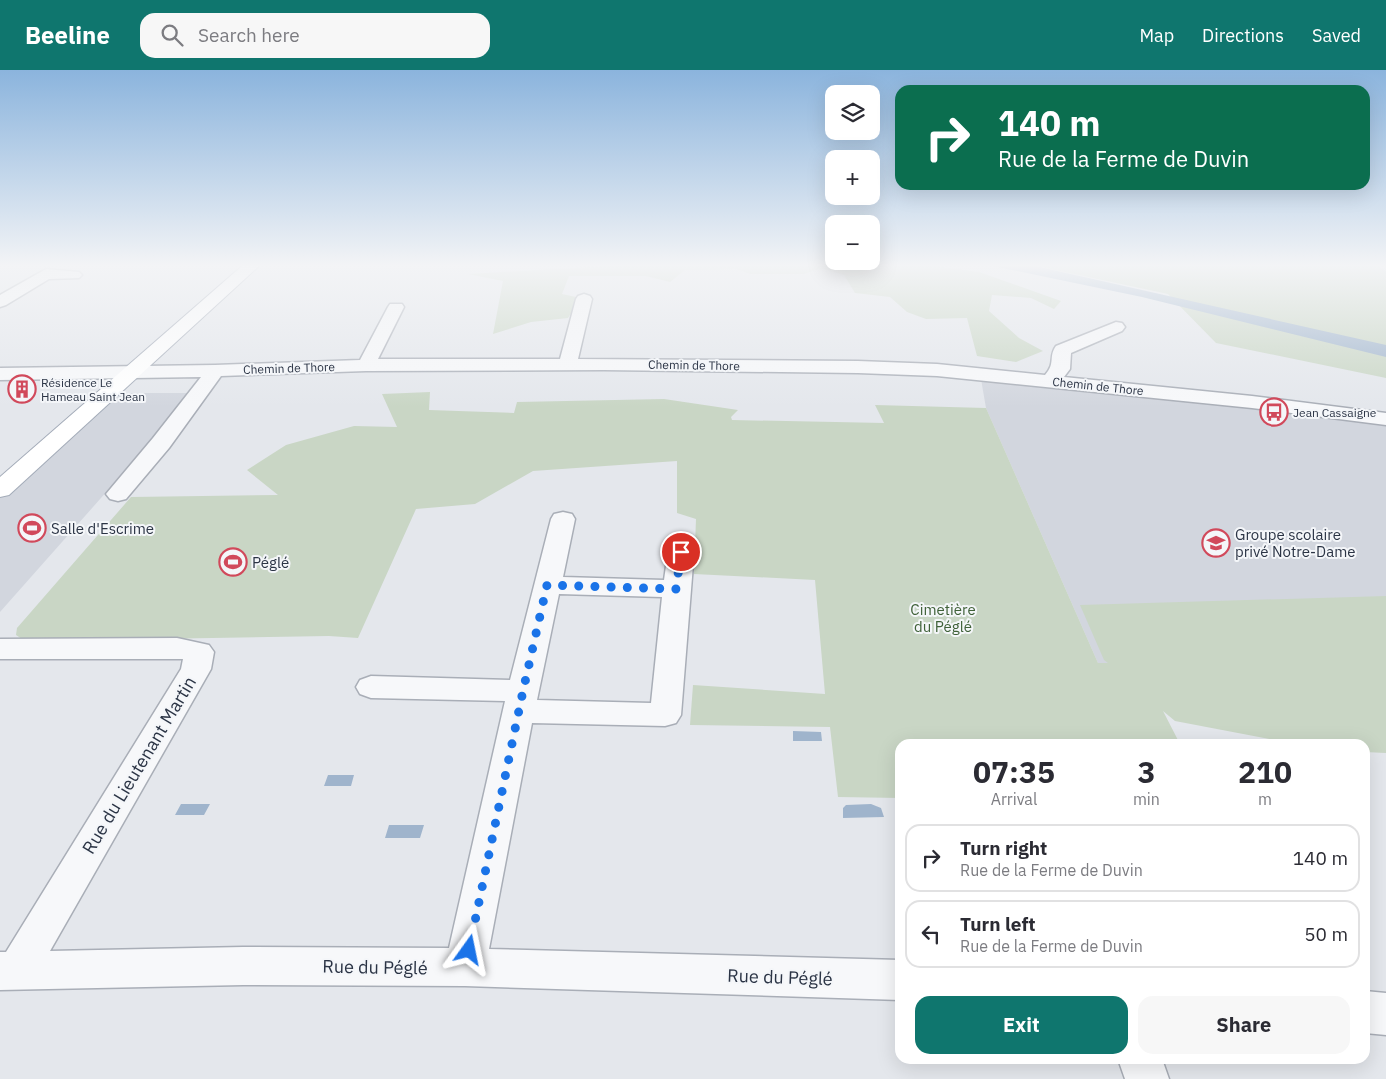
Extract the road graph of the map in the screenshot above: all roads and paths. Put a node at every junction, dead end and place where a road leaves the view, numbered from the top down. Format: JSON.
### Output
{"nodes":[{"id":1,"x":198,"y":313,"type":"edge"},
{"id":2,"x":393,"y":313,"type":"edge"},
{"id":3,"x":581,"y":313,"type":"edge"},
{"id":4,"x":1116,"y":327,"type":"dead end"},
{"id":5,"x":568,"y":364,"type":"junction"},
{"id":6,"x":366,"y":365,"type":"junction"},
{"id":7,"x":215,"y":370,"type":"junction"},
{"id":8,"x":132,"y":372,"type":"junction"},
{"id":9,"x":0,"y":374,"type":"edge"},
{"id":10,"x":1050,"y":381,"type":"junction"},
{"id":11,"x":1386,"y":419,"type":"edge"},
{"id":12,"x":0,"y":490,"type":"edge"},
{"id":13,"x":118,"y":494,"type":"dead end"},
{"id":14,"x":563,"y":519,"type":"dead end"},
{"id":15,"x":681,"y":552,"type":"dead end"},
{"id":16,"x":547,"y":585,"type":"junction"},
{"id":17,"x":676,"y":589,"type":"junction"},
{"id":18,"x":0,"y":649,"type":"edge"},
{"id":19,"x":371,"y":687,"type":"dead end"},
{"id":20,"x":521,"y":701,"type":"junction"},
{"id":21,"x":465,"y":967,"type":"junction"},
{"id":22,"x":9,"y":970,"type":"edge"},
{"id":23,"x":895,"y":980,"type":"edge"},
{"id":24,"x":1370,"y":1012,"type":"edge"},
{"id":25,"x":1386,"y":1014,"type":"edge"},
{"id":26,"x":1142,"y":1064,"type":"edge"},
{"id":27,"x":1147,"y":1079,"type":"edge"}],
"edges":[{"from":1,"to":8,"type":"main road"},
{"from":2,"to":6,"type":"street"},
{"from":3,"to":5,"type":"street"},
{"from":4,"to":10,"type":"street"},
{"from":5,"to":6,"type":"street","name":"Chemin de Thore"},
{"from":5,"to":10,"type":"street","name":"Chemin de Thore"},
{"from":6,"to":7,"type":"street","name":"Chemin de Thore"},
{"from":7,"to":8,"type":"street","name":"Chemin de Thore"},
{"from":7,"to":13,"type":"street"},
{"from":8,"to":9,"type":"street","name":"Chemin de Thore"},
{"from":8,"to":12,"type":"main road"},
{"from":10,"to":11,"type":"street","name":"Chemin de Thore"},
{"from":14,"to":16,"type":"street"},
{"from":15,"to":17,"type":"street"},
{"from":16,"to":17,"type":"street"},
{"from":16,"to":20,"type":"street"},
{"from":17,"to":20,"type":"street"},
{"from":18,"to":22,"type":"street","name":"Rue du Lieutenant Martin"},
{"from":19,"to":20,"type":"street"},
{"from":20,"to":21,"type":"street"},
{"from":21,"to":22,"type":"street","name":"Rue du Péglé"},
{"from":21,"to":23,"type":"street","name":"Rue du Péglé"},
{"from":24,"to":25,"type":"street"},
{"from":26,"to":27,"type":"street"}]}
